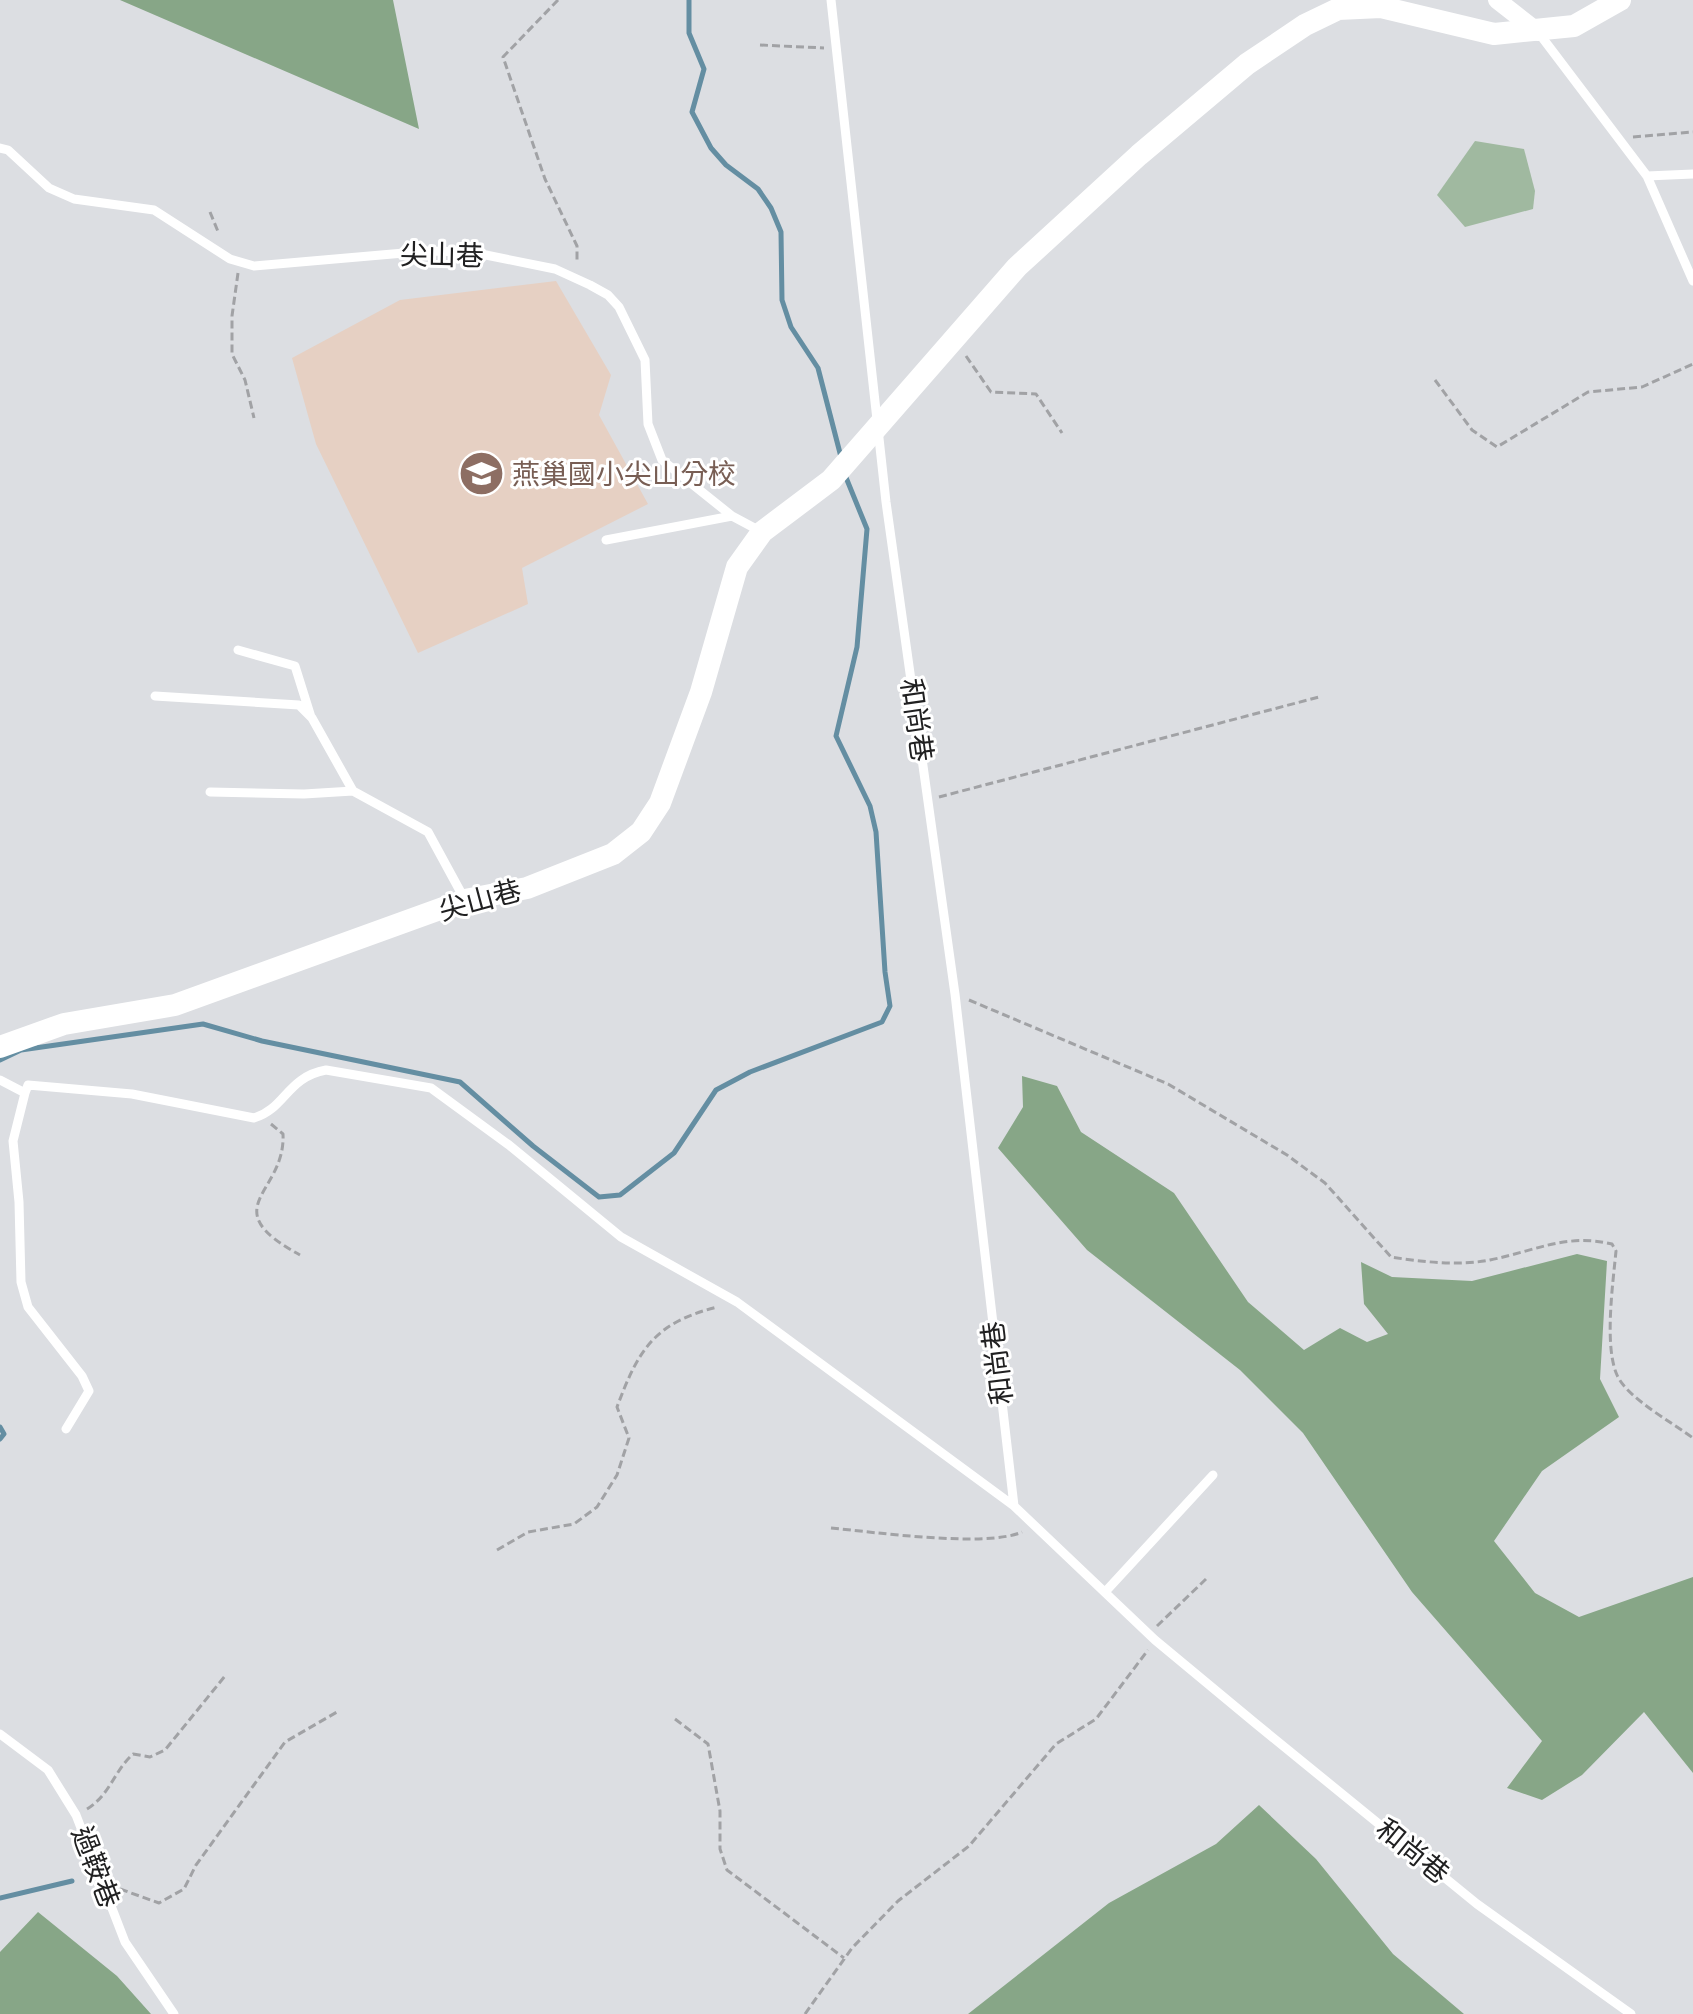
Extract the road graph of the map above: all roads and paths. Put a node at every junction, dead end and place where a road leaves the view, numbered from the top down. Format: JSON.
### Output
{"nodes":[{"id":1,"x":558,"y":0,"type":"edge"},
{"id":2,"x":831,"y":0,"type":"edge"},
{"id":3,"x":1497,"y":0,"type":"edge"},
{"id":4,"x":1620,"y":0,"type":"edge"},
{"id":5,"x":1538,"y":32,"type":"junction"},
{"id":6,"x":760,"y":45,"type":"dead end"},
{"id":7,"x":836,"y":48,"type":"junction"},
{"id":8,"x":1693,"y":132,"type":"edge"},
{"id":9,"x":1617,"y":138,"type":"junction"},
{"id":10,"x":0,"y":148,"type":"edge"},
{"id":11,"x":1693,"y":174,"type":"edge"},
{"id":12,"x":1647,"y":176,"type":"junction"},
{"id":13,"x":240,"y":262,"type":"junction"},
{"id":14,"x":576,"y":279,"type":"junction"},
{"id":15,"x":1693,"y":281,"type":"edge"},
{"id":16,"x":954,"y":337,"type":"junction"},
{"id":17,"x":1693,"y":364,"type":"edge"},
{"id":18,"x":1435,"y":380,"type":"dead end"},
{"id":19,"x":254,"y":418,"type":"dead end"},
{"id":20,"x":879,"y":426,"type":"junction"},
{"id":21,"x":1062,"y":433,"type":"dead end"},
{"id":22,"x":732,"y":516,"type":"junction"},
{"id":23,"x":762,"y":532,"type":"junction"},
{"id":24,"x":606,"y":540,"type":"dead end"},
{"id":25,"x":238,"y":650,"type":"dead end"},
{"id":26,"x":155,"y":696,"type":"dead end"},
{"id":27,"x":1319,"y":697,"type":"dead end"},
{"id":28,"x":312,"y":718,"type":"junction"},
{"id":29,"x":353,"y":791,"type":"junction"},
{"id":30,"x":210,"y":792,"type":"dead end"},
{"id":31,"x":928,"y":800,"type":"junction"},
{"id":32,"x":465,"y":900,"type":"junction"},
{"id":33,"x":955,"y":994,"type":"junction"},
{"id":34,"x":0,"y":1047,"type":"edge"},
{"id":35,"x":0,"y":1080,"type":"edge"},
{"id":36,"x":25,"y":1093,"type":"junction"},
{"id":37,"x":263,"y":1115,"type":"junction"},
{"id":38,"x":300,"y":1255,"type":"dead end"},
{"id":39,"x":737,"y":1302,"type":"junction"},
{"id":40,"x":66,"y":1429,"type":"dead end"},
{"id":41,"x":1693,"y":1438,"type":"edge"},
{"id":42,"x":1213,"y":1475,"type":"dead end"},
{"id":43,"x":1014,"y":1506,"type":"junction"},
{"id":44,"x":1035,"y":1526,"type":"junction"},
{"id":45,"x":831,"y":1528,"type":"dead end"},
{"id":46,"x":497,"y":1550,"type":"dead end"},
{"id":47,"x":1206,"y":1579,"type":"dead end"},
{"id":48,"x":1106,"y":1591,"type":"junction"},
{"id":49,"x":1152,"y":1637,"type":"junction"},
{"id":50,"x":225,"y":1676,"type":"dead end"},
{"id":51,"x":337,"y":1712,"type":"dead end"},
{"id":52,"x":675,"y":1719,"type":"dead end"},
{"id":53,"x":0,"y":1734,"type":"edge"},
{"id":54,"x":76,"y":1815,"type":"junction"},
{"id":55,"x":100,"y":1885,"type":"junction"},
{"id":56,"x":844,"y":1958,"type":"junction"},
{"id":57,"x":174,"y":2014,"type":"edge"},
{"id":58,"x":805,"y":2014,"type":"edge"},
{"id":59,"x":1631,"y":2014,"type":"edge"}],
"edges":[{"from":1,"to":14,"type":"path"},
{"from":2,"to":7,"type":"lane","name":"和尚巷"},
{"from":3,"to":5,"type":"street"},
{"from":4,"to":5,"type":"street","name":"尖山巷"},
{"from":5,"to":9,"type":"lane"},
{"from":5,"to":16,"type":"street","name":"尖山巷"},
{"from":6,"to":7,"type":"path"},
{"from":7,"to":20,"type":"lane","name":"和尚巷"},
{"from":8,"to":9,"type":"path"},
{"from":9,"to":12,"type":"lane"},
{"from":10,"to":13,"type":"lane","name":"尖山巷"},
{"from":11,"to":12,"type":"lane"},
{"from":12,"to":15,"type":"lane"},
{"from":13,"to":14,"type":"lane","name":"尖山巷"},
{"from":13,"to":19,"type":"path"},
{"from":14,"to":22,"type":"lane","name":"尖山巷"},
{"from":16,"to":20,"type":"street","name":"尖山巷"},
{"from":16,"to":21,"type":"path"},
{"from":17,"to":18,"type":"path"},
{"from":20,"to":23,"type":"street","name":"尖山巷"},
{"from":20,"to":31,"type":"lane","name":"和尚巷"},
{"from":22,"to":23,"type":"lane","name":"尖山巷"},
{"from":22,"to":24,"type":"lane"},
{"from":23,"to":32,"type":"street","name":"尖山巷"},
{"from":25,"to":28,"type":"lane"},
{"from":26,"to":28,"type":"lane"},
{"from":27,"to":31,"type":"path"},
{"from":28,"to":29,"type":"lane"},
{"from":29,"to":30,"type":"lane"},
{"from":29,"to":32,"type":"lane"},
{"from":31,"to":33,"type":"lane","name":"和尚巷"},
{"from":32,"to":34,"type":"street","name":"尖山巷"},
{"from":33,"to":41,"type":"path"},
{"from":33,"to":43,"type":"lane","name":"和尚巷"},
{"from":35,"to":36,"type":"lane"},
{"from":36,"to":37,"type":"lane"},
{"from":36,"to":40,"type":"lane"},
{"from":37,"to":38,"type":"path"},
{"from":37,"to":39,"type":"lane"},
{"from":39,"to":43,"type":"lane"},
{"from":39,"to":46,"type":"path"},
{"from":42,"to":48,"type":"lane"},
{"from":43,"to":44,"type":"lane","name":"和尚巷"},
{"from":44,"to":45,"type":"path"},
{"from":44,"to":48,"type":"lane","name":"和尚巷"},
{"from":47,"to":49,"type":"path"},
{"from":48,"to":49,"type":"lane","name":"和尚巷"},
{"from":49,"to":56,"type":"path"},
{"from":49,"to":59,"type":"lane","name":"和尚巷"},
{"from":50,"to":54,"type":"path"},
{"from":51,"to":55,"type":"path"},
{"from":52,"to":56,"type":"path"},
{"from":53,"to":54,"type":"lane","name":"過鞍巷"},
{"from":54,"to":55,"type":"lane","name":"過鞍巷"},
{"from":55,"to":57,"type":"lane","name":"過鞍巷"},
{"from":56,"to":58,"type":"path"}]}
